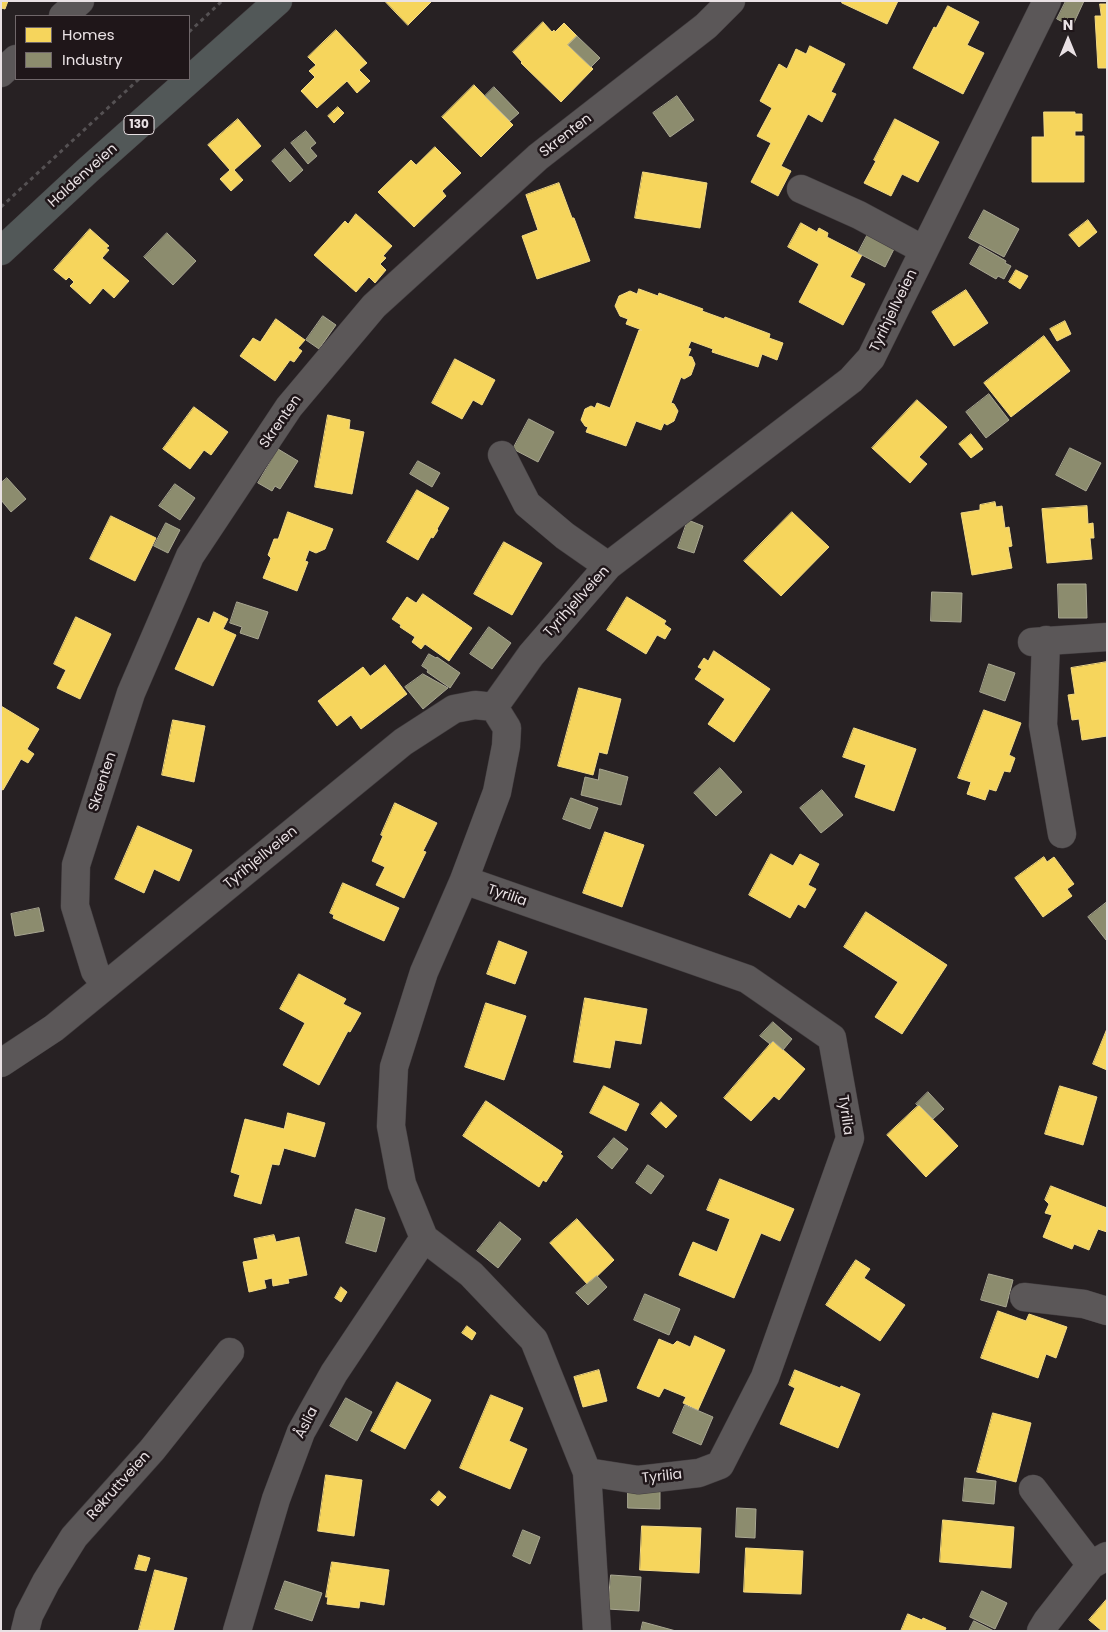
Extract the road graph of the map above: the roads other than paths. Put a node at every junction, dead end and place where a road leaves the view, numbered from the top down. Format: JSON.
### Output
{"nodes":[{"id":1,"x":80,"y":1,"type":"edge"},
{"id":2,"x":278,"y":1,"type":"edge"},
{"id":3,"x":731,"y":1,"type":"edge"},
{"id":4,"x":1047,"y":1,"type":"edge"},
{"id":5,"x":65,"y":15,"type":"edge"},
{"id":6,"x":15,"y":60,"type":"edge"},
{"id":7,"x":1,"y":73,"type":"edge"},
{"id":8,"x":190,"y":80,"type":"edge"},
{"id":9,"x":190,"y":80,"type":"edge"},
{"id":10,"x":800,"y":189,"type":"dead end"},
{"id":11,"x":924,"y":250,"type":"junction"},
{"id":12,"x":1,"y":251,"type":"edge"},
{"id":13,"x":502,"y":455,"type":"dead end"},
{"id":14,"x":608,"y":566,"type":"junction"},
{"id":15,"x":1107,"y":637,"type":"edge"},
{"id":16,"x":494,"y":707,"type":"junction"},
{"id":17,"x":1062,"y":834,"type":"dead end"},
{"id":18,"x":464,"y":880,"type":"junction"},
{"id":19,"x":106,"y":984,"type":"junction"},
{"id":20,"x":1,"y":1063,"type":"edge"},
{"id":21,"x":424,"y":1238,"type":"junction"},
{"id":22,"x":1024,"y":1297,"type":"dead end"},
{"id":23,"x":1107,"y":1311,"type":"edge"},
{"id":24,"x":230,"y":1352,"type":"dead end"},
{"id":25,"x":587,"y":1472,"type":"junction"},
{"id":26,"x":1033,"y":1489,"type":"dead end"},
{"id":27,"x":1099,"y":1560,"type":"edge"},
{"id":28,"x":25,"y":1631,"type":"edge"},
{"id":29,"x":237,"y":1631,"type":"edge"},
{"id":30,"x":597,"y":1631,"type":"edge"},
{"id":31,"x":1041,"y":1631,"type":"edge"}],
"edges":[{"from":1,"to":5,"type":"street"},
{"from":2,"to":9,"type":"main road","name":"Haldenveien","number":"130"},
{"from":3,"to":19,"type":"street","name":"Skrenten"},
{"from":4,"to":11,"type":"street","name":"Tyrihjellveien"},
{"from":6,"to":7,"type":"street"},
{"from":8,"to":12,"type":"main road","name":"Haldenveien","number":"130"},
{"from":10,"to":11,"type":"street"},
{"from":11,"to":14,"type":"street","name":"Tyrihjellveien"},
{"from":13,"to":14,"type":"street"},
{"from":14,"to":16,"type":"street","name":"Tyrihjellveien"},
{"from":15,"to":17,"type":"street"},
{"from":16,"to":18,"type":"street"},
{"from":16,"to":19,"type":"street","name":"Tyrihjellveien"},
{"from":18,"to":21,"type":"street"},
{"from":18,"to":25,"type":"street","name":"Tyrilia"},
{"from":19,"to":20,"type":"street","name":"Tyrihjellveien"},
{"from":21,"to":25,"type":"street"},
{"from":21,"to":29,"type":"street","name":"Åslia"},
{"from":22,"to":23,"type":"street"},
{"from":24,"to":28,"type":"street","name":"Rekruttveien"},
{"from":25,"to":30,"type":"street"},
{"from":26,"to":27,"type":"street"},
{"from":27,"to":31,"type":"street"}]}
